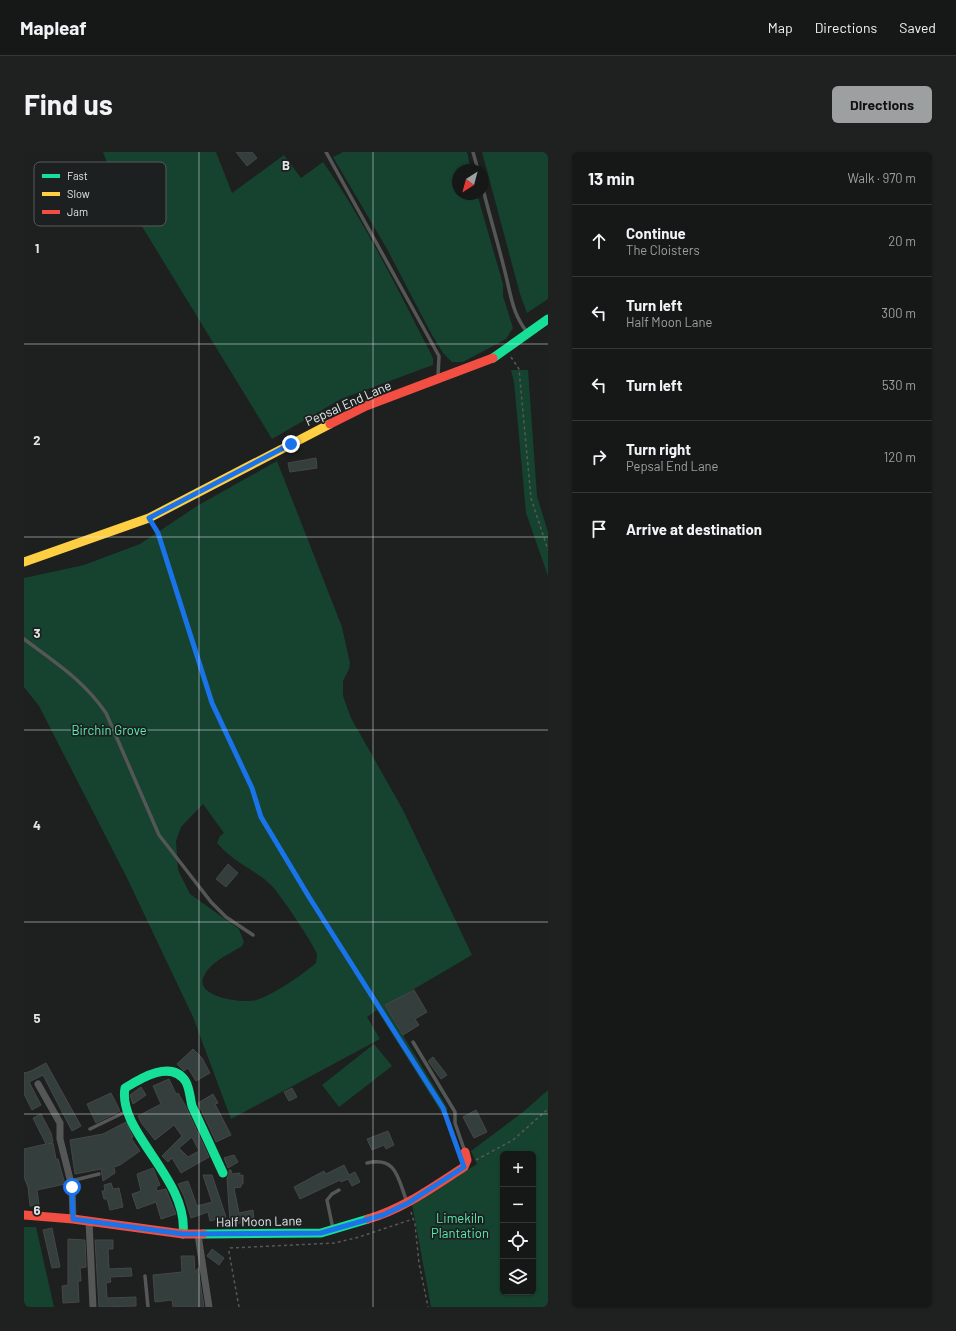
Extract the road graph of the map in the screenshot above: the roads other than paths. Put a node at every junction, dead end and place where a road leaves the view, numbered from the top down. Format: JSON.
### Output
{"nodes":[{"id":1,"x":326,"y":152,"type":"edge"},
{"id":2,"x":473,"y":152,"type":"edge"},
{"id":3,"x":476,"y":164,"type":"edge"},
{"id":4,"x":486,"y":200,"type":"edge"},
{"id":5,"x":548,"y":319,"type":"edge"},
{"id":6,"x":528,"y":334,"type":"junction"},
{"id":7,"x":438,"y":379,"type":"junction"},
{"id":8,"x":24,"y":562,"type":"edge"},
{"id":9,"x":24,"y":639,"type":"edge"},
{"id":10,"x":253,"y":935,"type":"dead end"},
{"id":11,"x":413,"y":1042,"type":"dead end"},
{"id":12,"x":38,"y":1084,"type":"dead end"},
{"id":13,"x":128,"y":1111,"type":"junction"},
{"id":14,"x":90,"y":1129,"type":"dead end"},
{"id":15,"x":465,"y":1152,"type":"joint"},
{"id":16,"x":367,"y":1163,"type":"dead end"},
{"id":17,"x":223,"y":1172,"type":"dead end"},
{"id":18,"x":99,"y":1174,"type":"dead end"},
{"id":19,"x":71,"y":1181,"type":"junction"},
{"id":20,"x":339,"y":1190,"type":"dead end"},
{"id":21,"x":408,"y":1203,"type":"junction"},
{"id":22,"x":24,"y":1215,"type":"edge"},
{"id":23,"x":73,"y":1219,"type":"junction"},
{"id":24,"x":89,"y":1221,"type":"junction"},
{"id":25,"x":334,"y":1230,"type":"junction"},
{"id":26,"x":183,"y":1234,"type":"junction"},
{"id":27,"x":198,"y":1235,"type":"junction"},
{"id":28,"x":145,"y":1276,"type":"dead end"},
{"id":29,"x":93,"y":1307,"type":"edge"},
{"id":30,"x":148,"y":1307,"type":"edge"},
{"id":31,"x":209,"y":1307,"type":"edge"}],
"edges":[{"from":1,"to":7,"type":"lane"},
{"from":2,"to":3,"type":"lane"},
{"from":4,"to":6,"type":"lane"},
{"from":5,"to":6,"type":"street","name":"Pepsal End Lane"},
{"from":6,"to":7,"type":"street","name":"Pepsal End Lane"},
{"from":7,"to":8,"type":"street","name":"Pepsal End Lane"},
{"from":9,"to":10,"type":"lane"},
{"from":11,"to":15,"type":"lane"},
{"from":12,"to":19,"type":"street"},
{"from":13,"to":14,"type":"lane"},
{"from":13,"to":17,"type":"street"},
{"from":13,"to":26,"type":"street"},
{"from":15,"to":21,"type":"street","name":"Half Moon Lane"},
{"from":16,"to":21,"type":"lane"},
{"from":18,"to":19,"type":"lane"},
{"from":19,"to":23,"type":"street"},
{"from":20,"to":25,"type":"lane"},
{"from":21,"to":25,"type":"street","name":"Half Moon Lane"},
{"from":22,"to":23,"type":"street","name":"Half Moon Lane"},
{"from":23,"to":24,"type":"street","name":"Half Moon Lane"},
{"from":24,"to":26,"type":"street","name":"Half Moon Lane"},
{"from":24,"to":29,"type":"street"},
{"from":25,"to":27,"type":"street","name":"Half Moon Lane"},
{"from":26,"to":27,"type":"street","name":"Half Moon Lane"},
{"from":27,"to":31,"type":"street"},
{"from":28,"to":30,"type":"lane"}]}
